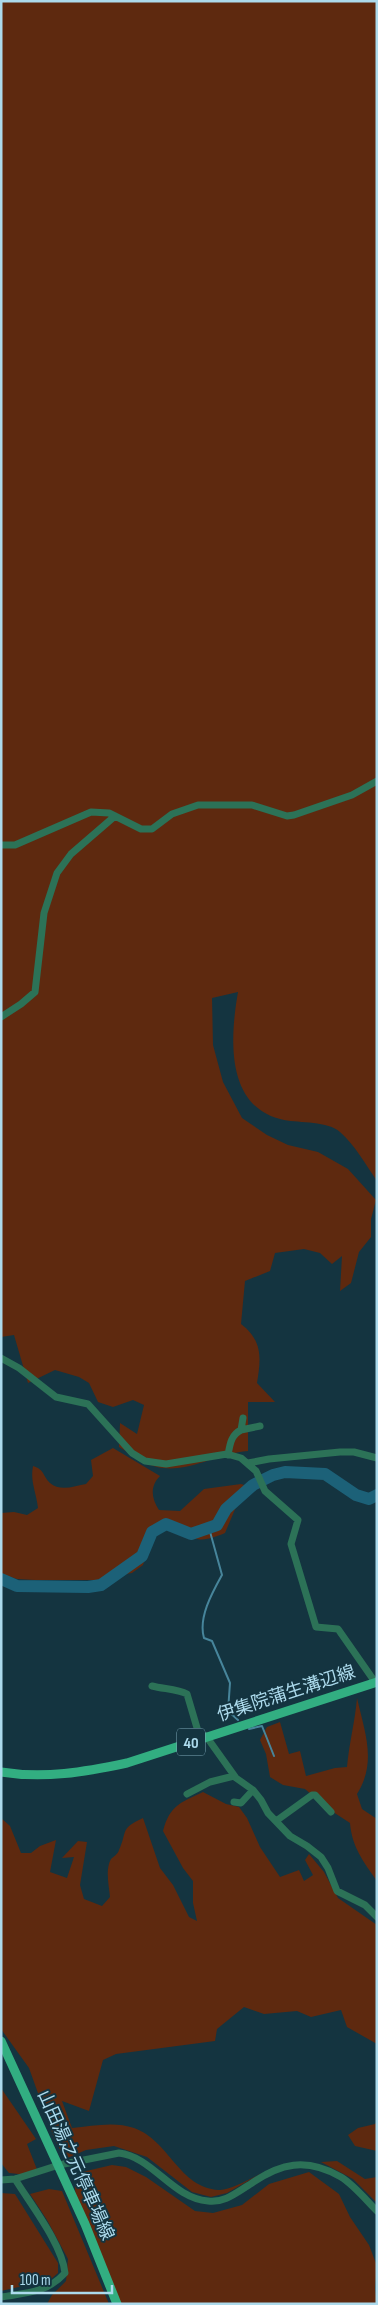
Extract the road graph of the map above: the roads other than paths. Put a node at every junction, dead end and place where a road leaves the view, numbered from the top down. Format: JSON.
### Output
{"nodes":[{"id":1,"x":377,"y":781,"type":"edge"},
{"id":2,"x":115,"y":816,"type":"junction"},
{"id":3,"x":1,"y":844,"type":"edge"},
{"id":4,"x":1,"y":1017,"type":"edge"},
{"id":5,"x":1,"y":1358,"type":"edge"},
{"id":6,"x":243,"y":1418,"type":"dead end"},
{"id":7,"x":260,"y":1426,"type":"dead end"},
{"id":8,"x":241,"y":1430,"type":"junction"},
{"id":9,"x":228,"y":1454,"type":"junction"},
{"id":10,"x":377,"y":1458,"type":"edge"},
{"id":11,"x":248,"y":1463,"type":"junction"},
{"id":12,"x":376,"y":1682,"type":"edge"},
{"id":13,"x":152,"y":1686,"type":"dead end"},
{"id":14,"x":203,"y":1737,"type":"junction"},
{"id":15,"x":1,"y":1772,"type":"edge"},
{"id":16,"x":234,"y":1776,"type":"junction"},
{"id":17,"x":253,"y":1790,"type":"junction"},
{"id":18,"x":187,"y":1794,"type":"dead end"},
{"id":19,"x":234,"y":1802,"type":"dead end"},
{"id":20,"x":331,"y":1812,"type":"dead end"},
{"id":21,"x":276,"y":1821,"type":"junction"},
{"id":22,"x":377,"y":1917,"type":"edge"},
{"id":23,"x":1,"y":2041,"type":"edge"},
{"id":24,"x":58,"y":2165,"type":"junction"},
{"id":25,"x":15,"y":2179,"type":"junction"},
{"id":26,"x":1,"y":2180,"type":"edge"},
{"id":27,"x":377,"y":2211,"type":"edge"},
{"id":28,"x":1,"y":2297,"type":"edge"},
{"id":29,"x":117,"y":2304,"type":"edge"}],
"edges":[{"from":1,"to":2,"type":"street"},
{"from":2,"to":3,"type":"street"},
{"from":2,"to":4,"type":"street"},
{"from":5,"to":9,"type":"street"},
{"from":6,"to":8,"type":"street"},
{"from":7,"to":8,"type":"street"},
{"from":8,"to":9,"type":"street"},
{"from":9,"to":11,"type":"street"},
{"from":10,"to":11,"type":"street"},
{"from":11,"to":12,"type":"street"},
{"from":12,"to":14,"type":"main road","name":"伊集院蒲生溝辺線","number":"40"},
{"from":13,"to":14,"type":"street"},
{"from":14,"to":15,"type":"main road","name":"伊集院蒲生溝辺線","number":"40"},
{"from":14,"to":16,"type":"street"},
{"from":16,"to":17,"type":"street"},
{"from":16,"to":18,"type":"street"},
{"from":17,"to":19,"type":"street"},
{"from":17,"to":21,"type":"street"},
{"from":20,"to":21,"type":"street"},
{"from":21,"to":22,"type":"street"},
{"from":23,"to":24,"type":"main road","name":"山田湯之元停車場線"},
{"from":24,"to":25,"type":"street"},
{"from":24,"to":27,"type":"street"},
{"from":24,"to":29,"type":"main road","name":"山田湯之元停車場線"},
{"from":25,"to":26,"type":"street"},
{"from":25,"to":28,"type":"street"}]}
